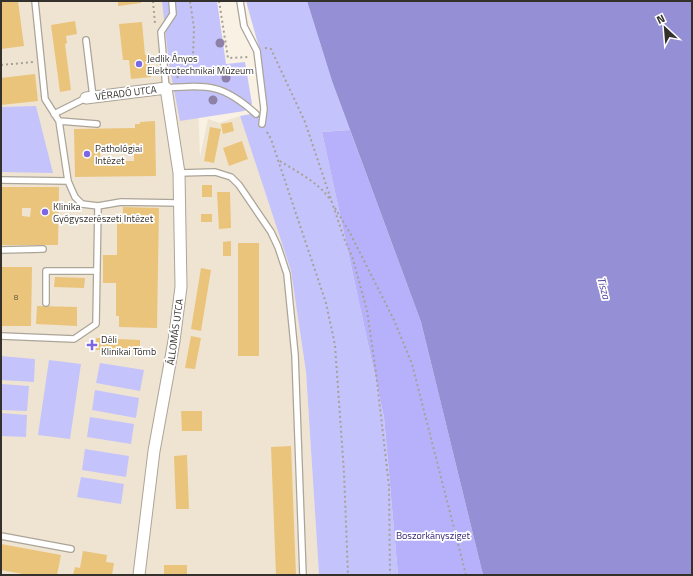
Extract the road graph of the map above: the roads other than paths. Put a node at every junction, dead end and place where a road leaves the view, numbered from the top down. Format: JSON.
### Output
{"nodes":[{"id":1,"x":35,"y":1,"type":"edge"},
{"id":2,"x":172,"y":1,"type":"edge"},
{"id":3,"x":240,"y":1,"type":"edge"},
{"id":4,"x":86,"y":40,"type":"dead end"},
{"id":5,"x":166,"y":88,"type":"junction"},
{"id":6,"x":90,"y":98,"type":"junction"},
{"id":7,"x":54,"y":114,"type":"junction"},
{"id":8,"x":256,"y":114,"type":"dead end"},
{"id":9,"x":59,"y":121,"type":"junction"},
{"id":10,"x":97,"y":124,"type":"dead end"},
{"id":11,"x":262,"y":124,"type":"road end"},
{"id":12,"x":179,"y":173,"type":"junction"},
{"id":13,"x":1,"y":180,"type":"edge"},
{"id":14,"x":68,"y":181,"type":"junction"},
{"id":15,"x":180,"y":203,"type":"junction"},
{"id":16,"x":98,"y":206,"type":"junction"},
{"id":17,"x":42,"y":249,"type":"dead end"},
{"id":18,"x":1,"y":250,"type":"edge"},
{"id":19,"x":97,"y":271,"type":"junction"},
{"id":20,"x":46,"y":303,"type":"dead end"},
{"id":21,"x":1,"y":336,"type":"edge"},
{"id":22,"x":1,"y":536,"type":"edge"},
{"id":23,"x":71,"y":549,"type":"dead end"},
{"id":24,"x":139,"y":575,"type":"edge"},
{"id":25,"x":303,"y":575,"type":"edge"}],
"edges":[{"from":1,"to":7,"type":"lane"},
{"from":2,"to":5,"type":"lane"},
{"from":3,"to":11,"type":"lane"},
{"from":4,"to":6,"type":"lane"},
{"from":5,"to":6,"type":"street","name":"VÉRADÓ UTCA"},
{"from":5,"to":8,"type":"lane"},
{"from":5,"to":12,"type":"street","name":"ÁLLOMÁS UTCA"},
{"from":6,"to":7,"type":"lane"},
{"from":7,"to":9,"type":"lane"},
{"from":9,"to":10,"type":"lane"},
{"from":9,"to":14,"type":"lane"},
{"from":12,"to":15,"type":"street","name":"ÁLLOMÁS UTCA"},
{"from":12,"to":25,"type":"lane"},
{"from":13,"to":14,"type":"lane"},
{"from":14,"to":16,"type":"lane"},
{"from":15,"to":16,"type":"lane"},
{"from":15,"to":24,"type":"street","name":"ÁLLOMÁS UTCA"},
{"from":16,"to":19,"type":"lane"},
{"from":17,"to":18,"type":"lane"},
{"from":19,"to":20,"type":"lane"},
{"from":19,"to":21,"type":"lane"},
{"from":22,"to":23,"type":"lane"}]}
